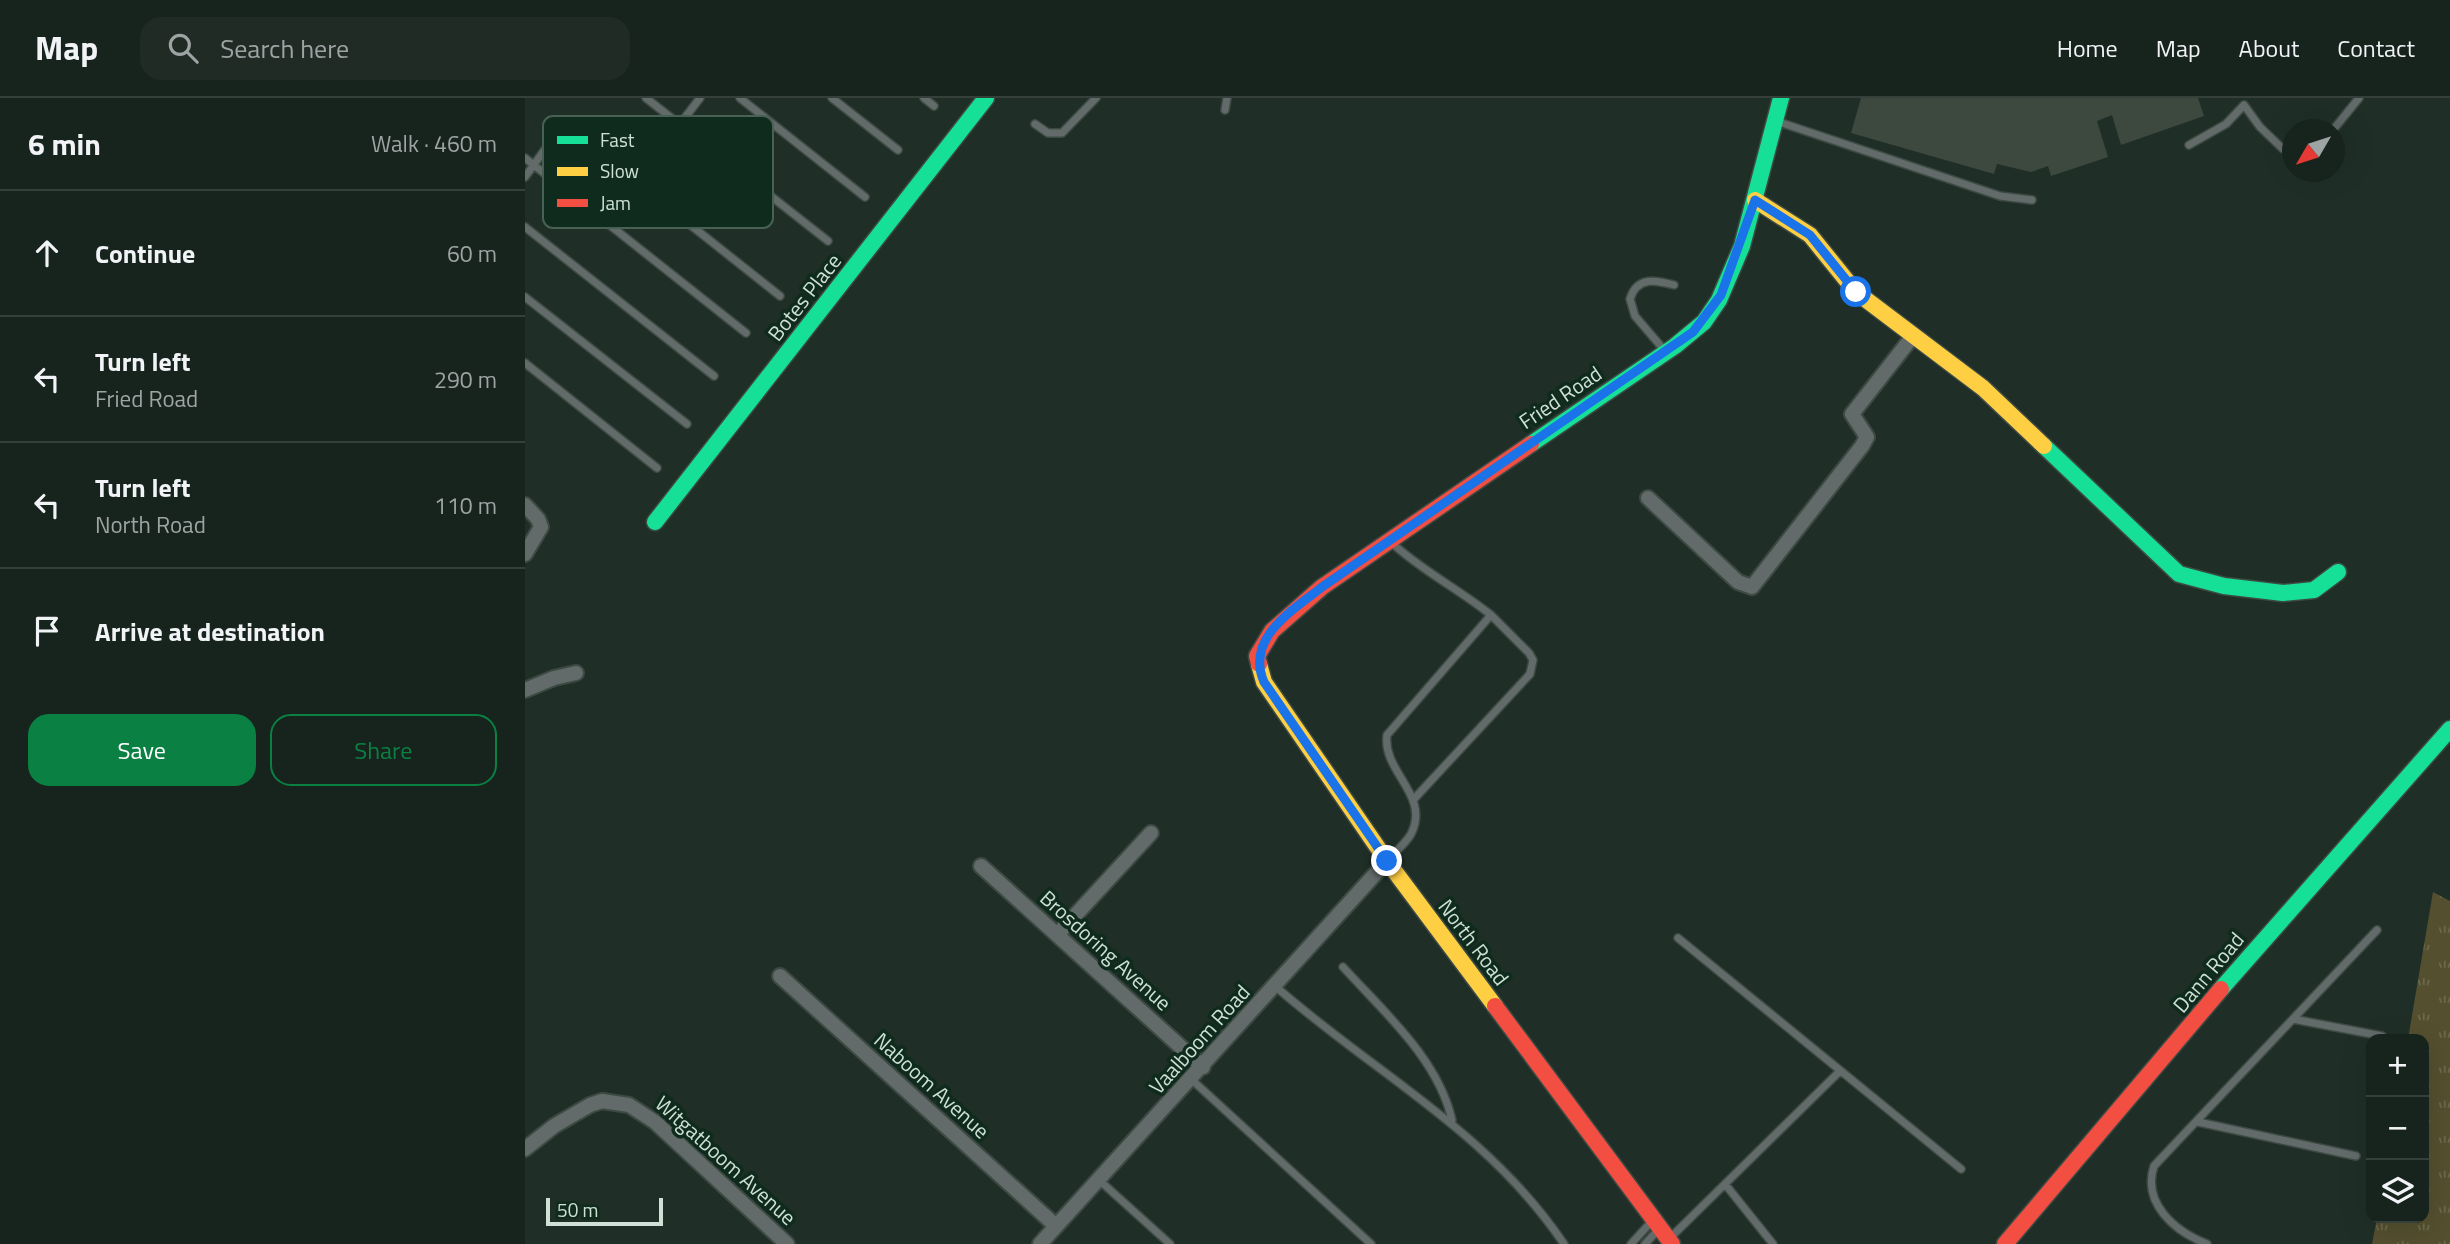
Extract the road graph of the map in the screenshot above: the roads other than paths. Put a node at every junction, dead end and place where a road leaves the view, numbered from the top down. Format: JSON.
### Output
{"nodes":[{"id":1,"x":646,"y":98,"type":"edge"},
{"id":2,"x":700,"y":98,"type":"edge"},
{"id":3,"x":740,"y":98,"type":"edge"},
{"id":4,"x":832,"y":98,"type":"edge"},
{"id":5,"x":924,"y":98,"type":"edge"},
{"id":6,"x":986,"y":98,"type":"edge"},
{"id":7,"x":1096,"y":98,"type":"edge"},
{"id":8,"x":1227,"y":98,"type":"edge"},
{"id":9,"x":1781,"y":98,"type":"edge"},
{"id":10,"x":2359,"y":98,"type":"edge"},
{"id":11,"x":933,"y":106,"type":"dead end"},
{"id":12,"x":1225,"y":110,"type":"dead end"},
{"id":13,"x":670,"y":116,"type":"edge"},
{"id":14,"x":686,"y":116,"type":"edge"},
{"id":15,"x":763,"y":116,"type":"edge"},
{"id":16,"x":2342,"y":119,"type":"edge"},
{"id":17,"x":1774,"y":120,"type":"junction"},
{"id":18,"x":773,"y":124,"type":"edge"},
{"id":19,"x":1035,"y":124,"type":"dead end"},
{"id":20,"x":2189,"y":145,"type":"dead end"},
{"id":21,"x":2282,"y":148,"type":"edge"},
{"id":22,"x":898,"y":150,"type":"dead end"},
{"id":23,"x":543,"y":152,"type":"edge"},
{"id":24,"x":525,"y":158,"type":"edge"},
{"id":25,"x":534,"y":165,"type":"junction"},
{"id":26,"x":543,"y":172,"type":"edge"},
{"id":27,"x":525,"y":177,"type":"edge"},
{"id":28,"x":865,"y":197,"type":"dead end"},
{"id":29,"x":773,"y":198,"type":"edge"},
{"id":30,"x":1755,"y":200,"type":"junction"},
{"id":31,"x":2032,"y":200,"type":"dead end"},
{"id":32,"x":525,"y":227,"type":"edge"},
{"id":33,"x":614,"y":228,"type":"edge"},
{"id":34,"x":694,"y":228,"type":"edge"},
{"id":35,"x":828,"y":241,"type":"dead end"},
{"id":36,"x":1674,"y":285,"type":"dead end"},
{"id":37,"x":780,"y":296,"type":"dead end"},
{"id":38,"x":525,"y":297,"type":"edge"},
{"id":39,"x":746,"y":333,"type":"dead end"},
{"id":40,"x":1913,"y":336,"type":"junction"},
{"id":41,"x":1665,"y":352,"type":"junction"},
{"id":42,"x":525,"y":363,"type":"edge"},
{"id":43,"x":714,"y":376,"type":"dead end"},
{"id":44,"x":687,"y":425,"type":"dead end"},
{"id":45,"x":657,"y":468,"type":"dead end"},
{"id":46,"x":1648,"y":498,"type":"dead end"},
{"id":47,"x":525,"y":505,"type":"edge"},
{"id":48,"x":655,"y":523,"type":"dead end"},
{"id":49,"x":1389,"y":541,"type":"junction"},
{"id":50,"x":525,"y":554,"type":"edge"},
{"id":51,"x":2338,"y":572,"type":"dead end"},
{"id":52,"x":1491,"y":615,"type":"junction"},
{"id":53,"x":1257,"y":656,"type":"joint"},
{"id":54,"x":576,"y":673,"type":"dead end"},
{"id":55,"x":525,"y":690,"type":"edge"},
{"id":56,"x":2449,"y":728,"type":"edge"},
{"id":57,"x":1414,"y":799,"type":"junction"},
{"id":58,"x":1151,"y":833,"type":"dead end"},
{"id":59,"x":1387,"y":861,"type":"junction"},
{"id":60,"x":981,"y":866,"type":"dead end"},
{"id":61,"x":2377,"y":930,"type":"dead end"},
{"id":62,"x":1058,"y":934,"type":"junction"},
{"id":63,"x":1678,"y":938,"type":"dead end"},
{"id":64,"x":1343,"y":967,"type":"dead end"},
{"id":65,"x":780,"y":976,"type":"dead end"},
{"id":66,"x":1275,"y":986,"type":"junction"},
{"id":67,"x":2294,"y":1020,"type":"junction"},
{"id":68,"x":2371,"y":1034,"type":"edge"},
{"id":69,"x":1203,"y":1067,"type":"junction"},
{"id":70,"x":1839,"y":1072,"type":"junction"},
{"id":71,"x":1192,"y":1079,"type":"junction"},
{"id":72,"x":1452,"y":1121,"type":"junction"},
{"id":73,"x":2198,"y":1122,"type":"junction"},
{"id":74,"x":525,"y":1149,"type":"edge"},
{"id":75,"x":2356,"y":1156,"type":"dead end"},
{"id":76,"x":1961,"y":1169,"type":"dead end"},
{"id":77,"x":1099,"y":1179,"type":"junction"},
{"id":78,"x":1725,"y":1184,"type":"junction"},
{"id":79,"x":1056,"y":1226,"type":"junction"},
{"id":80,"x":1664,"y":1233,"type":"edge"},
{"id":81,"x":787,"y":1244,"type":"edge"},
{"id":82,"x":1040,"y":1244,"type":"edge"},
{"id":83,"x":1170,"y":1244,"type":"edge"},
{"id":84,"x":1371,"y":1244,"type":"edge"},
{"id":85,"x":1564,"y":1244,"type":"edge"},
{"id":86,"x":1631,"y":1244,"type":"edge"},
{"id":87,"x":1645,"y":1244,"type":"edge"},
{"id":88,"x":1773,"y":1244,"type":"edge"},
{"id":89,"x":2005,"y":1244,"type":"edge"},
{"id":90,"x":2207,"y":1244,"type":"edge"}],
"edges":[{"from":1,"to":13,"type":"lane"},
{"from":2,"to":14,"type":"lane"},
{"from":3,"to":15,"type":"lane"},
{"from":4,"to":22,"type":"lane"},
{"from":5,"to":11,"type":"lane"},
{"from":6,"to":48,"type":"street","name":"Botes Place"},
{"from":7,"to":19,"type":"lane"},
{"from":8,"to":12,"type":"lane"},
{"from":9,"to":17,"type":"street","name":"Fried Road"},
{"from":10,"to":16,"type":"lane"},
{"from":17,"to":30,"type":"street","name":"Fried Road"},
{"from":17,"to":31,"type":"lane"},
{"from":18,"to":28,"type":"lane"},
{"from":20,"to":21,"type":"lane"},
{"from":23,"to":25,"type":"lane"},
{"from":24,"to":25,"type":"lane"},
{"from":25,"to":26,"type":"lane"},
{"from":25,"to":27,"type":"lane"},
{"from":29,"to":35,"type":"lane"},
{"from":30,"to":40,"type":"street"},
{"from":30,"to":41,"type":"street","name":"Fried Road"},
{"from":32,"to":43,"type":"lane"},
{"from":33,"to":39,"type":"lane"},
{"from":34,"to":37,"type":"lane"},
{"from":36,"to":41,"type":"lane"},
{"from":38,"to":44,"type":"lane"},
{"from":40,"to":46,"type":"street"},
{"from":40,"to":51,"type":"street"},
{"from":41,"to":49,"type":"street","name":"Fried Road"},
{"from":42,"to":45,"type":"lane"},
{"from":47,"to":50,"type":"street"},
{"from":49,"to":52,"type":"lane"},
{"from":49,"to":53,"type":"street","name":"Fried Road"},
{"from":52,"to":57,"type":"lane"},
{"from":52,"to":57,"type":"lane"},
{"from":53,"to":59,"type":"street","name":"North Road"},
{"from":54,"to":55,"type":"street"},
{"from":56,"to":89,"type":"street","name":"Dann Road"},
{"from":57,"to":59,"type":"lane"},
{"from":58,"to":62,"type":"street"},
{"from":59,"to":66,"type":"street","name":"Vaalboom Road"},
{"from":59,"to":80,"type":"street","name":"North Road"},
{"from":60,"to":62,"type":"street","name":"Brosdoring Avenue"},
{"from":61,"to":67,"type":"lane"},
{"from":62,"to":69,"type":"street","name":"Brosdoring Avenue"},
{"from":63,"to":70,"type":"lane"},
{"from":64,"to":72,"type":"lane"},
{"from":65,"to":79,"type":"street","name":"Naboom Avenue"},
{"from":66,"to":69,"type":"street","name":"Vaalboom Road"},
{"from":66,"to":72,"type":"lane"},
{"from":67,"to":68,"type":"lane"},
{"from":67,"to":73,"type":"lane"},
{"from":69,"to":71,"type":"street","name":"Vaalboom Road"},
{"from":70,"to":76,"type":"lane"},
{"from":70,"to":78,"type":"lane"},
{"from":71,"to":77,"type":"street","name":"Vaalboom Road"},
{"from":71,"to":84,"type":"lane"},
{"from":72,"to":85,"type":"lane"},
{"from":73,"to":75,"type":"lane"},
{"from":73,"to":90,"type":"lane"},
{"from":74,"to":81,"type":"street","name":"Witgatboom Avenue"},
{"from":77,"to":79,"type":"street","name":"Vaalboom Road"},
{"from":77,"to":83,"type":"lane"},
{"from":78,"to":80,"type":"lane"},
{"from":78,"to":88,"type":"lane"},
{"from":79,"to":82,"type":"street","name":"Vaalboom Road"},
{"from":80,"to":86,"type":"lane"},
{"from":80,"to":87,"type":"lane"}]}
